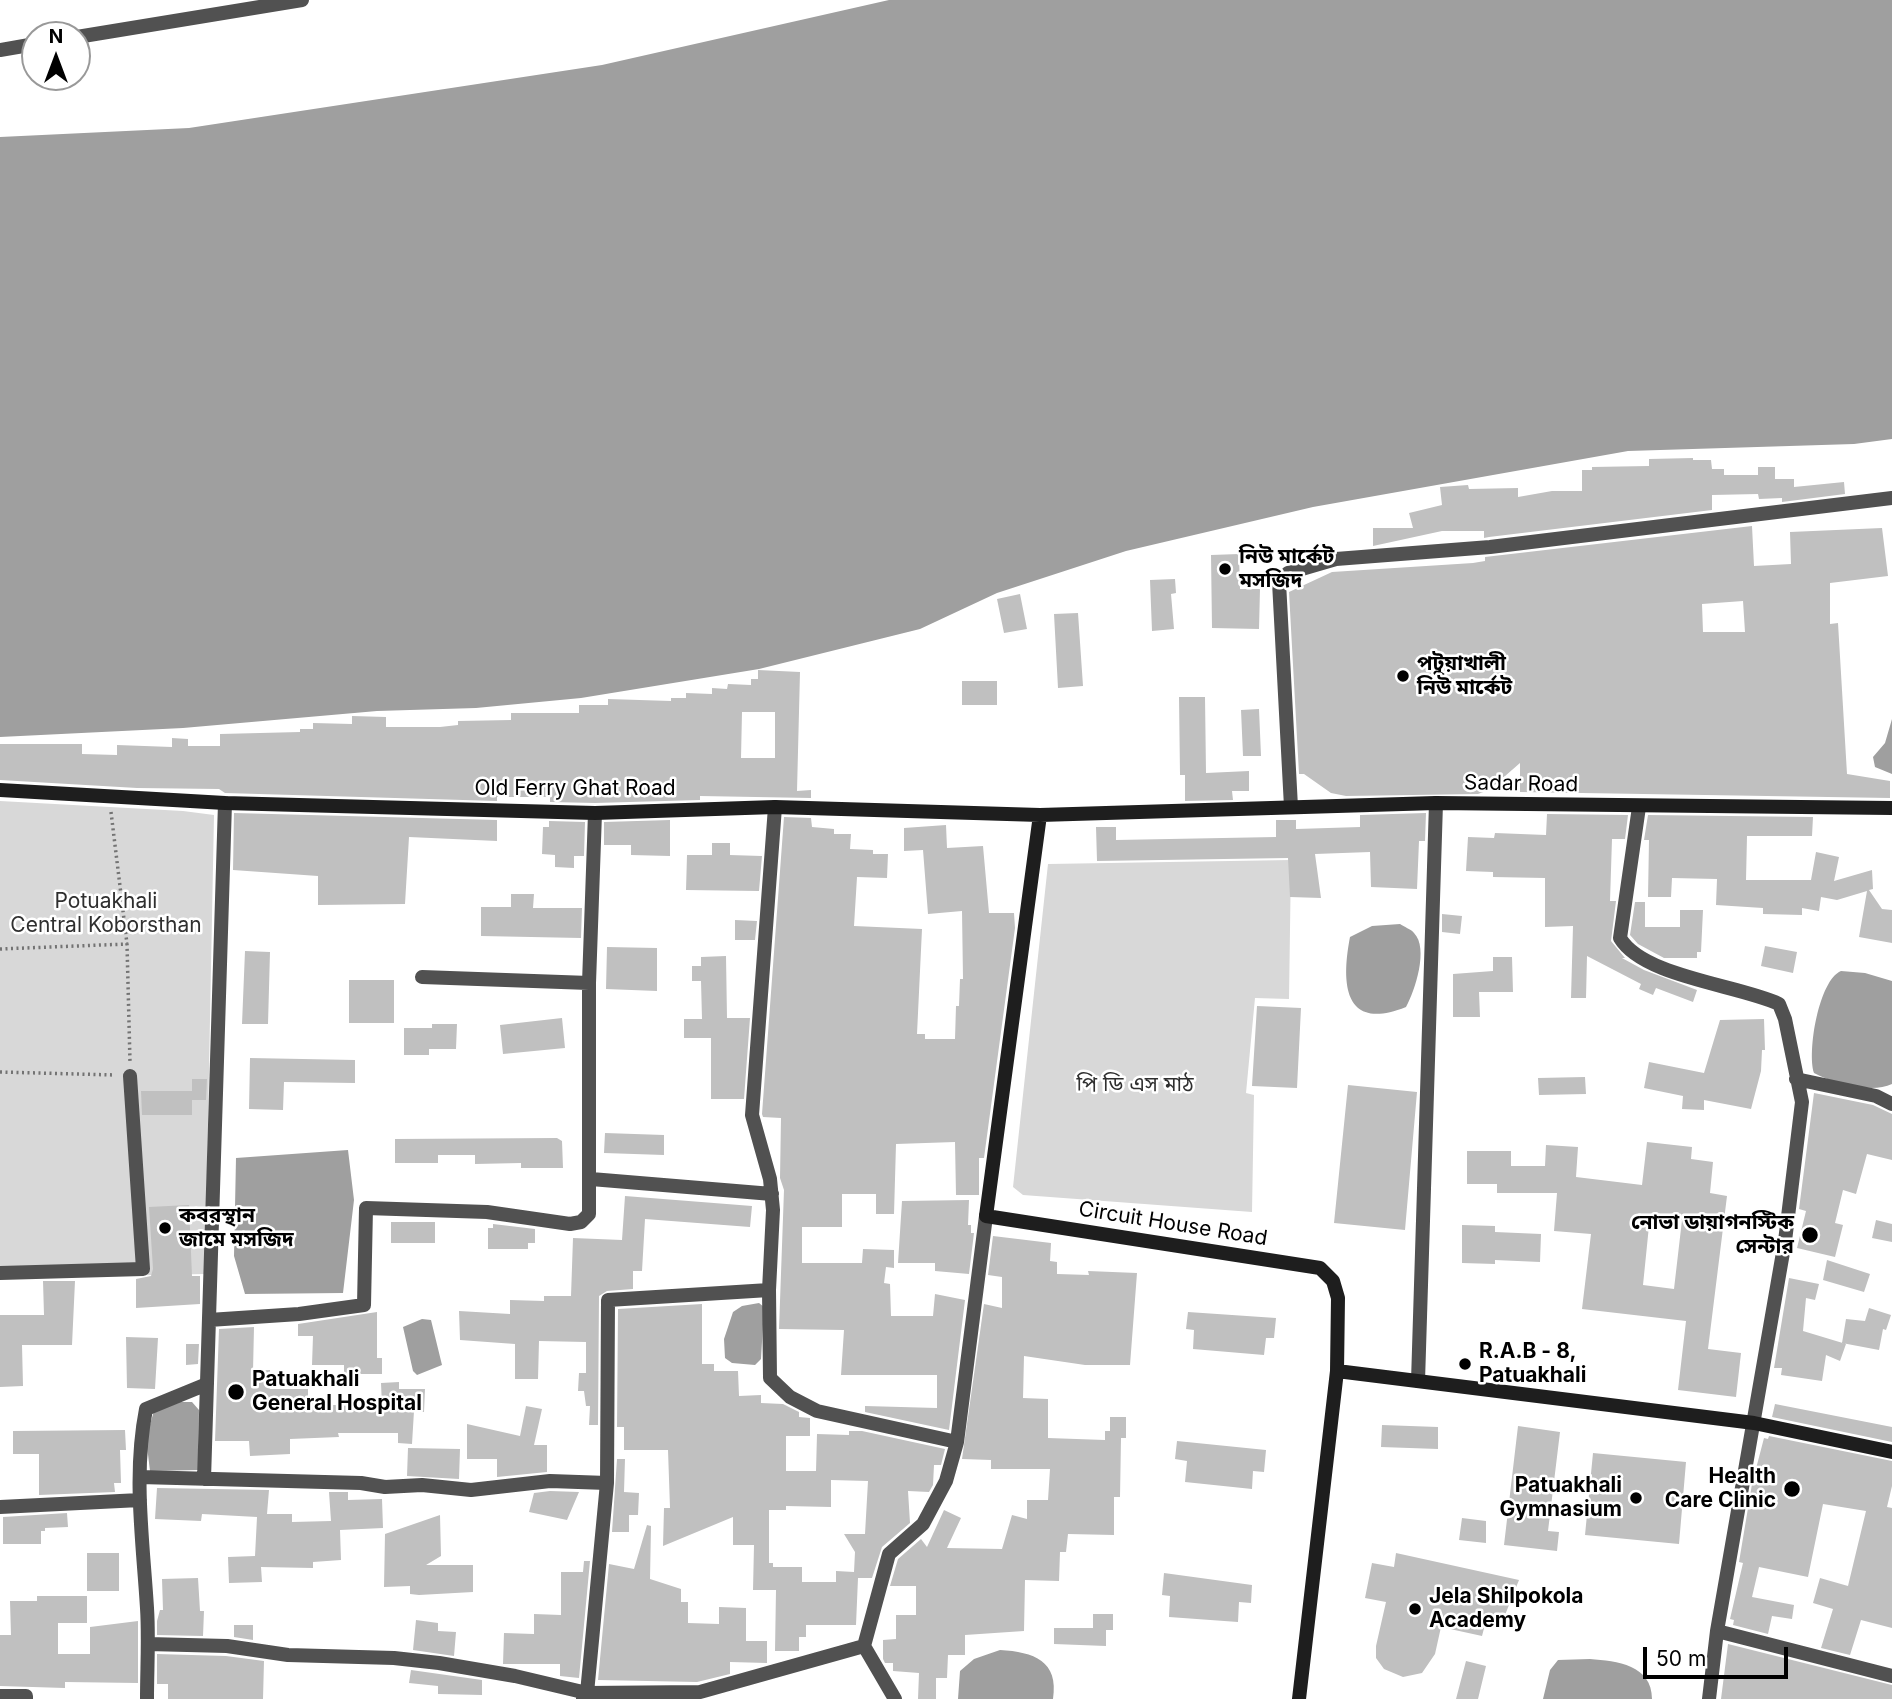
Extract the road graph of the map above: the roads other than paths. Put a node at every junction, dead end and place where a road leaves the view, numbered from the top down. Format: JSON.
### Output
{"nodes":[{"id":1,"x":302,"y":0,"type":"edge"},
{"id":2,"x":91,"y":35,"type":"edge"},
{"id":3,"x":21,"y":46,"type":"edge"},
{"id":4,"x":0,"y":50,"type":"edge"},
{"id":5,"x":1892,"y":498,"type":"edge"},
{"id":6,"x":0,"y":790,"type":"edge"},
{"id":7,"x":225,"y":803,"type":"junction"},
{"id":8,"x":1436,"y":803,"type":"junction"},
{"id":9,"x":775,"y":807,"type":"junction"},
{"id":10,"x":1292,"y":807,"type":"junction"},
{"id":11,"x":1639,"y":807,"type":"junction"},
{"id":12,"x":1892,"y":808,"type":"edge"},
{"id":13,"x":595,"y":813,"type":"junction"},
{"id":14,"x":1150,"y":813,"type":"joint"},
{"id":15,"x":1040,"y":815,"type":"junction"},
{"id":16,"x":422,"y":977,"type":"dead end"},
{"id":17,"x":589,"y":983,"type":"junction"},
{"id":18,"x":130,"y":1076,"type":"road end"},
{"id":19,"x":1796,"y":1079,"type":"junction"},
{"id":20,"x":1892,"y":1104,"type":"edge"},
{"id":21,"x":591,"y":1179,"type":"junction"},
{"id":22,"x":772,"y":1194,"type":"junction"},
{"id":23,"x":986,"y":1216,"type":"junction"},
{"id":24,"x":0,"y":1273,"type":"edge"},
{"id":25,"x":769,"y":1290,"type":"junction"},
{"id":26,"x":209,"y":1320,"type":"junction"},
{"id":27,"x":1337,"y":1371,"type":"junction"},
{"id":28,"x":1418,"y":1381,"type":"junction"},
{"id":29,"x":207,"y":1384,"type":"junction"},
{"id":30,"x":1754,"y":1423,"type":"junction"},
{"id":31,"x":957,"y":1442,"type":"junction"},
{"id":32,"x":1892,"y":1452,"type":"edge"},
{"id":33,"x":140,"y":1477,"type":"junction"},
{"id":34,"x":204,"y":1479,"type":"junction"},
{"id":35,"x":607,"y":1483,"type":"junction"},
{"id":36,"x":140,"y":1500,"type":"junction"},
{"id":37,"x":0,"y":1507,"type":"edge"},
{"id":38,"x":1717,"y":1631,"type":"junction"},
{"id":39,"x":148,"y":1644,"type":"junction"},
{"id":40,"x":864,"y":1646,"type":"junction"},
{"id":41,"x":1892,"y":1676,"type":"edge"},
{"id":42,"x":0,"y":1696,"type":"edge"},
{"id":43,"x":584,"y":1696,"type":"edge"},
{"id":44,"x":26,"y":1699,"type":"edge"},
{"id":45,"x":147,"y":1699,"type":"edge"},
{"id":46,"x":895,"y":1699,"type":"edge"},
{"id":47,"x":1299,"y":1699,"type":"edge"},
{"id":48,"x":1709,"y":1699,"type":"edge"}],
"edges":[{"from":1,"to":2,"type":"street"},
{"from":3,"to":4,"type":"street"},
{"from":5,"to":10,"type":"street"},
{"from":6,"to":7,"type":"street","name":"Old Ferry Ghat Road"},
{"from":7,"to":13,"type":"street","name":"Old Ferry Ghat Road"},
{"from":7,"to":26,"type":"street"},
{"from":8,"to":10,"type":"street","name":"Sadar Road"},
{"from":8,"to":11,"type":"street","name":"Sadar Road"},
{"from":8,"to":28,"type":"street"},
{"from":9,"to":13,"type":"street","name":"Old Ferry Ghat Road"},
{"from":9,"to":15,"type":"street","name":"Old Ferry Ghat Road"},
{"from":9,"to":22,"type":"street"},
{"from":10,"to":14,"type":"street","name":"Sadar Road"},
{"from":11,"to":12,"type":"street","name":"Sadar Road"},
{"from":11,"to":19,"type":"street"},
{"from":13,"to":17,"type":"street"},
{"from":14,"to":15,"type":"street","name":"Old Ferry Ghat Road"},
{"from":15,"to":23,"type":"street"},
{"from":16,"to":17,"type":"street"},
{"from":17,"to":21,"type":"street"},
{"from":18,"to":24,"type":"street"},
{"from":19,"to":20,"type":"street"},
{"from":19,"to":30,"type":"street"},
{"from":21,"to":22,"type":"street"},
{"from":21,"to":26,"type":"street"},
{"from":22,"to":25,"type":"street"},
{"from":23,"to":27,"type":"street","name":"Circuit House Road"},
{"from":23,"to":31,"type":"street"},
{"from":25,"to":31,"type":"street"},
{"from":25,"to":35,"type":"street"},
{"from":26,"to":29,"type":"street"},
{"from":27,"to":28,"type":"street"},
{"from":27,"to":47,"type":"street","name":"Circuit House Road"},
{"from":28,"to":30,"type":"street"},
{"from":29,"to":33,"type":"street"},
{"from":29,"to":34,"type":"street"},
{"from":30,"to":32,"type":"street"},
{"from":30,"to":38,"type":"street"},
{"from":31,"to":40,"type":"street"},
{"from":33,"to":34,"type":"street"},
{"from":33,"to":36,"type":"street"},
{"from":34,"to":35,"type":"street"},
{"from":35,"to":43,"type":"street"},
{"from":36,"to":37,"type":"street"},
{"from":36,"to":39,"type":"street"},
{"from":38,"to":41,"type":"street"},
{"from":38,"to":48,"type":"street"},
{"from":39,"to":43,"type":"street"},
{"from":39,"to":45,"type":"street"},
{"from":40,"to":43,"type":"street"},
{"from":40,"to":46,"type":"street"},
{"from":42,"to":44,"type":"street"}]}
